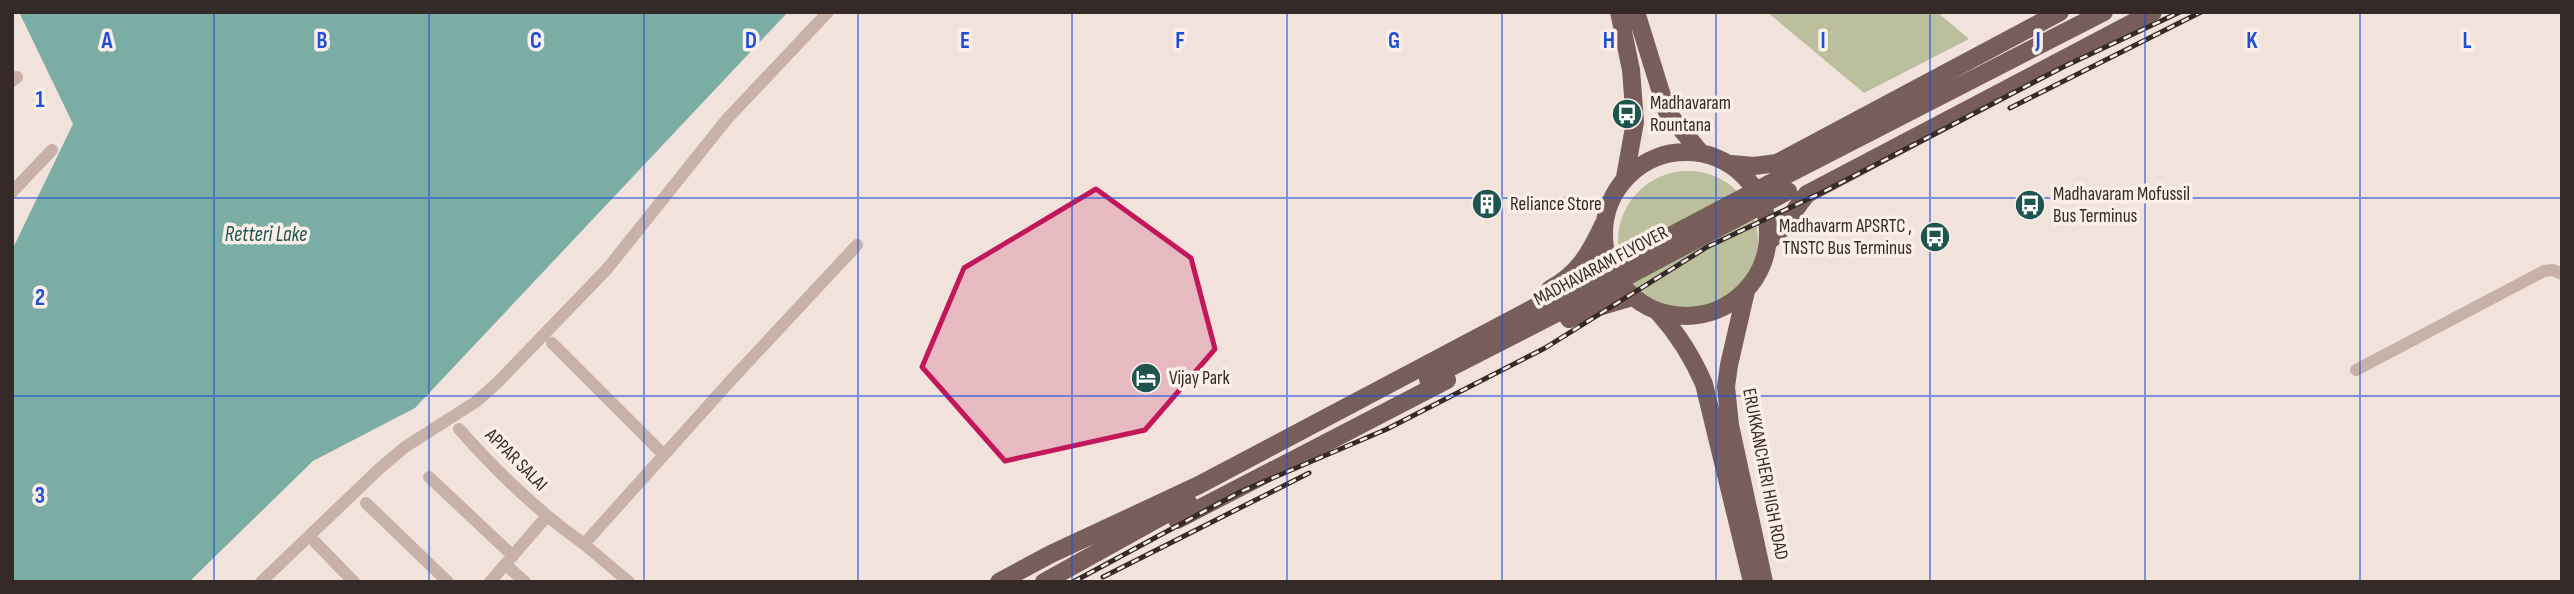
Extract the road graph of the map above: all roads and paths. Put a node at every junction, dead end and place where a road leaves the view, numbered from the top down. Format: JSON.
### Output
{"nodes":[{"id":1,"x":828,"y":12,"type":"edge"},
{"id":2,"x":1619,"y":12,"type":"edge"},
{"id":3,"x":1636,"y":12,"type":"edge"},
{"id":4,"x":2060,"y":12,"type":"edge"},
{"id":5,"x":2104,"y":12,"type":"edge"},
{"id":6,"x":2135,"y":12,"type":"edge"},
{"id":7,"x":2153,"y":12,"type":"edge"},
{"id":8,"x":52,"y":150,"type":"dead end"},
{"id":9,"x":1700,"y":152,"type":"junction"},
{"id":10,"x":1731,"y":164,"type":"junction"},
{"id":11,"x":1625,"y":177,"type":"junction"},
{"id":12,"x":12,"y":192,"type":"edge"},
{"id":13,"x":1603,"y":225,"type":"junction"},
{"id":14,"x":1769,"y":241,"type":"junction"},
{"id":15,"x":857,"y":245,"type":"dead end"},
{"id":16,"x":2562,"y":274,"type":"edge"},
{"id":17,"x":1746,"y":291,"type":"junction"},
{"id":18,"x":1632,"y":297,"type":"junction"},
{"id":19,"x":1656,"y":310,"type":"junction"},
{"id":20,"x":552,"y":344,"type":"dead end"},
{"id":21,"x":1728,"y":369,"type":"junction"},
{"id":22,"x":2356,"y":370,"type":"dead end"},
{"id":23,"x":1699,"y":372,"type":"junction"},
{"id":24,"x":459,"y":429,"type":"dead end"},
{"id":25,"x":664,"y":455,"type":"junction"},
{"id":26,"x":429,"y":477,"type":"dead end"},
{"id":27,"x":366,"y":503,"type":"dead end"},
{"id":28,"x":546,"y":517,"type":"junction"},
{"id":29,"x":1099,"y":537,"type":"junction"},
{"id":30,"x":315,"y":542,"type":"dead end"},
{"id":31,"x":584,"y":544,"type":"junction"},
{"id":32,"x":1087,"y":558,"type":"junction"},
{"id":33,"x":510,"y":560,"type":"junction"},
{"id":34,"x":261,"y":582,"type":"edge"},
{"id":35,"x":354,"y":582,"type":"edge"},
{"id":36,"x":448,"y":582,"type":"edge"},
{"id":37,"x":490,"y":582,"type":"edge"},
{"id":38,"x":525,"y":582,"type":"edge"},
{"id":39,"x":629,"y":582,"type":"edge"},
{"id":40,"x":999,"y":582,"type":"edge"},
{"id":41,"x":1044,"y":582,"type":"edge"},
{"id":42,"x":1752,"y":582,"type":"edge"},
{"id":43,"x":1764,"y":582,"type":"edge"}],
"edges":[{"from":1,"to":34,"type":"street"},
{"from":2,"to":11,"type":"main road"},
{"from":3,"to":9,"type":"main road"},
{"from":4,"to":10,"type":"main road"},
{"from":5,"to":29,"type":"main road","name":"MADHAVARAM FLYOVER","bridge":true},
{"from":6,"to":29,"type":"main road","name":"MADHAVARAM FLYOVER","bridge":true},
{"from":7,"to":14,"type":"main road"},
{"from":8,"to":12,"type":"street"},
{"from":9,"to":10,"type":"main road"},
{"from":9,"to":11,"type":"main road"},
{"from":10,"to":14,"type":"main road"},
{"from":11,"to":13,"type":"main road"},
{"from":13,"to":18,"type":"main road"},
{"from":13,"to":29,"type":"main road"},
{"from":14,"to":17,"type":"main road"},
{"from":15,"to":25,"type":"street"},
{"from":16,"to":22,"type":"street"},
{"from":17,"to":19,"type":"main road"},
{"from":17,"to":21,"type":"main road","name":"ERUKKANCHERI HIGH ROAD"},
{"from":18,"to":19,"type":"main road"},
{"from":18,"to":32,"type":"main road"},
{"from":19,"to":23,"type":"main road"},
{"from":20,"to":25,"type":"street"},
{"from":21,"to":23,"type":"main road"},
{"from":21,"to":43,"type":"main road","name":"ERUKKANCHERI HIGH ROAD"},
{"from":23,"to":42,"type":"main road"},
{"from":24,"to":28,"type":"street","name":"APPAR SALAI"},
{"from":25,"to":31,"type":"street"},
{"from":26,"to":33,"type":"street"},
{"from":27,"to":36,"type":"street"},
{"from":28,"to":31,"type":"street","name":"APPAR SALAI"},
{"from":28,"to":33,"type":"street"},
{"from":29,"to":32,"type":"main road","name":"MADHAVARAM FLYOVER"},
{"from":29,"to":40,"type":"main road"},
{"from":30,"to":35,"type":"street"},
{"from":31,"to":39,"type":"street","name":"APPAR SALAI"},
{"from":32,"to":41,"type":"main road"},
{"from":33,"to":37,"type":"street"},
{"from":33,"to":38,"type":"street"}]}
